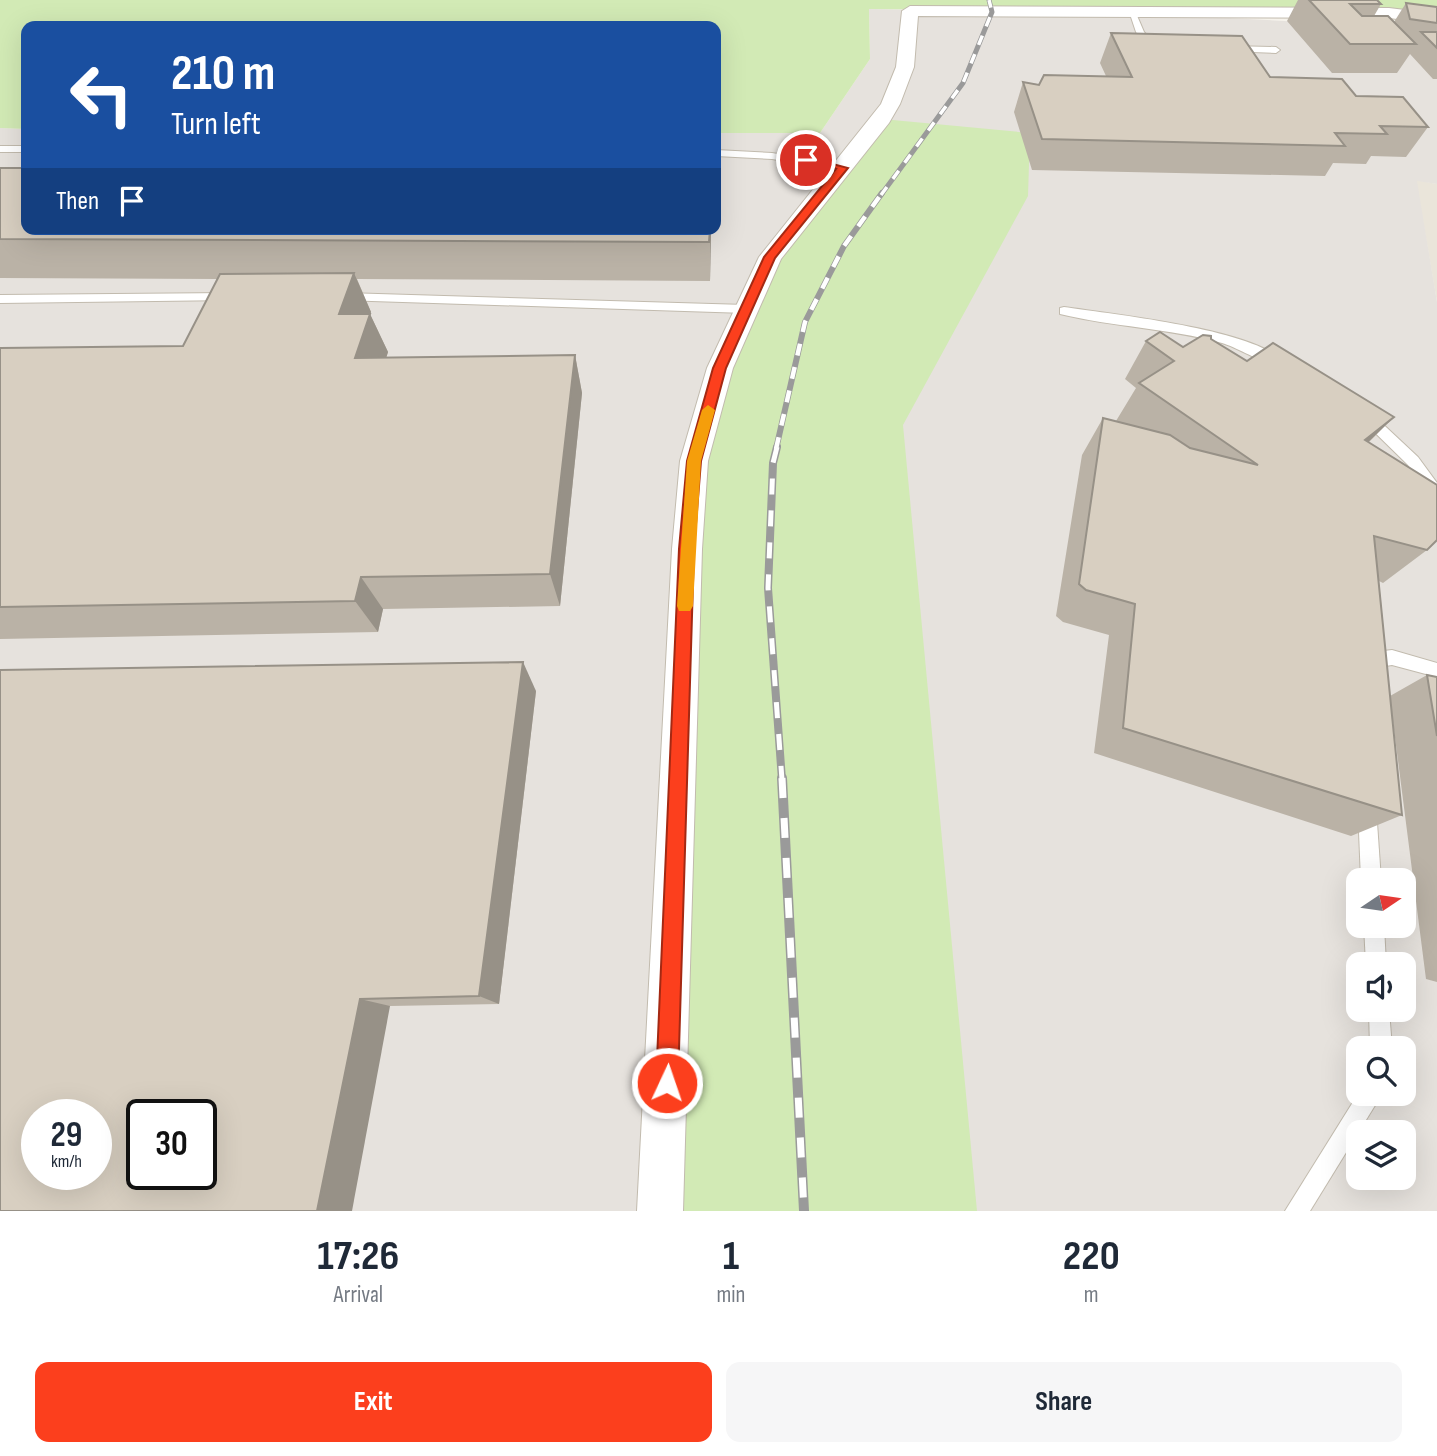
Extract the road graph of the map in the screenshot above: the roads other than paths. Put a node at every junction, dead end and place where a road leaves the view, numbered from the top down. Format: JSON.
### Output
{"nodes":[{"id":1,"x":1132,"y":13,"type":"junction"},
{"id":2,"x":1437,"y":19,"type":"edge"},
{"id":3,"x":1165,"y":48,"type":"edge"},
{"id":4,"x":1221,"y":49,"type":"edge"},
{"id":5,"x":1276,"y":50,"type":"dead end"},
{"id":6,"x":0,"y":149,"type":"edge"},
{"id":7,"x":21,"y":149,"type":"edge"},
{"id":8,"x":721,"y":153,"type":"edge"},
{"id":9,"x":843,"y":168,"type":"junction"},
{"id":10,"x":240,"y":297,"type":"edge"},
{"id":11,"x":335,"y":297,"type":"edge"},
{"id":12,"x":0,"y":299,"type":"edge"},
{"id":13,"x":746,"y":309,"type":"junction"},
{"id":14,"x":1064,"y":311,"type":"dead end"},
{"id":15,"x":1288,"y":369,"type":"edge"},
{"id":16,"x":1355,"y":410,"type":"edge"},
{"id":17,"x":1437,"y":494,"type":"edge"},
{"id":18,"x":1437,"y":670,"type":"edge"},
{"id":19,"x":1358,"y":672,"type":"edge"},
{"id":20,"x":1366,"y":797,"type":"edge"},
{"id":21,"x":1370,"y":868,"type":"edge"},
{"id":22,"x":1363,"y":1106,"type":"edge"},
{"id":23,"x":660,"y":1211,"type":"edge"},
{"id":24,"x":1297,"y":1211,"type":"edge"}],
"edges":[{"from":1,"to":2,"type":"street"},
{"from":1,"to":3,"type":"lane"},
{"from":1,"to":9,"type":"street"},
{"from":4,"to":5,"type":"lane"},
{"from":6,"to":7,"type":"lane"},
{"from":8,"to":9,"type":"lane"},
{"from":9,"to":13,"type":"street"},
{"from":10,"to":12,"type":"lane"},
{"from":11,"to":13,"type":"lane"},
{"from":13,"to":23,"type":"street"},
{"from":14,"to":15,"type":"lane"},
{"from":16,"to":17,"type":"lane"},
{"from":18,"to":19,"type":"lane"},
{"from":20,"to":21,"type":"lane"},
{"from":22,"to":24,"type":"lane"}]}
